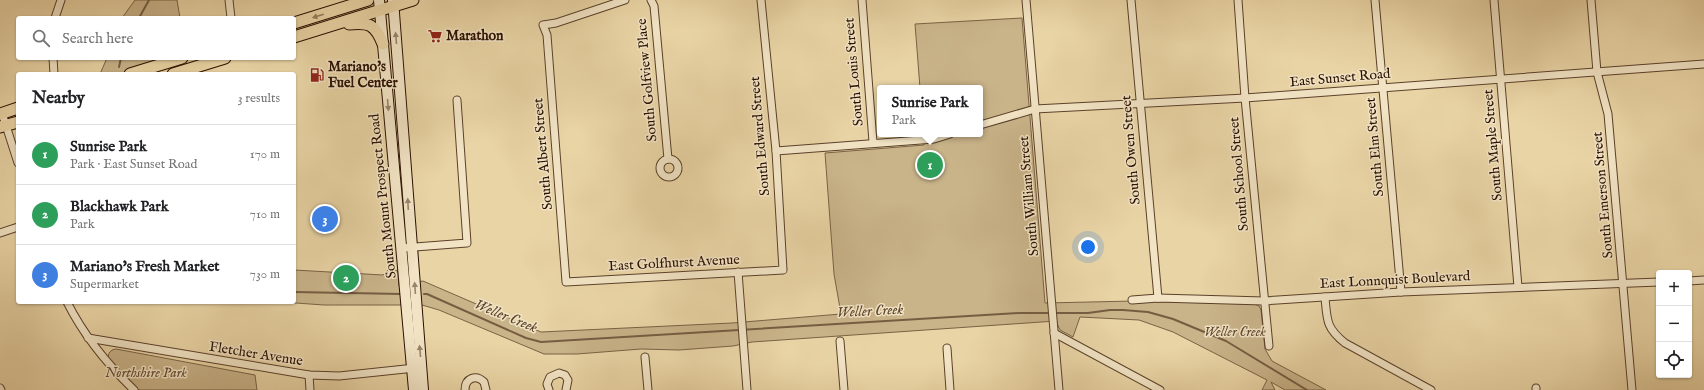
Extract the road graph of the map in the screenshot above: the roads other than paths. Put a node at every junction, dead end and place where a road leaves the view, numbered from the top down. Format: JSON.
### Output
{"nodes":[{"id":1,"x":61,"y":0,"type":"edge"},
{"id":2,"x":229,"y":0,"type":"edge"},
{"id":3,"x":413,"y":0,"type":"edge"},
{"id":4,"x":625,"y":0,"type":"edge"},
{"id":5,"x":651,"y":0,"type":"edge"},
{"id":6,"x":761,"y":0,"type":"edge"},
{"id":7,"x":862,"y":0,"type":"edge"},
{"id":8,"x":1026,"y":0,"type":"edge"},
{"id":9,"x":1131,"y":0,"type":"edge"},
{"id":10,"x":1238,"y":0,"type":"edge"},
{"id":11,"x":1375,"y":0,"type":"edge"},
{"id":12,"x":1494,"y":0,"type":"edge"},
{"id":13,"x":1591,"y":0,"type":"edge"},
{"id":14,"x":365,"y":1,"type":"edge"},
{"id":15,"x":393,"y":3,"type":"edge"},
{"id":16,"x":380,"y":5,"type":"edge"},
{"id":17,"x":56,"y":16,"type":"edge"},
{"id":18,"x":231,"y":16,"type":"edge"},
{"id":19,"x":296,"y":22,"type":"edge"},
{"id":20,"x":328,"y":26,"type":"junction"},
{"id":21,"x":296,"y":36,"type":"edge"},
{"id":22,"x":383,"y":44,"type":"junction"},
{"id":23,"x":53,"y":60,"type":"edge"},
{"id":24,"x":176,"y":60,"type":"edge"},
{"id":25,"x":218,"y":60,"type":"edge"},
{"id":26,"x":1704,"y":64,"type":"edge"},
{"id":27,"x":54,"y":72,"type":"edge"},
{"id":28,"x":136,"y":72,"type":"edge"},
{"id":29,"x":179,"y":72,"type":"edge"},
{"id":30,"x":1597,"y":72,"type":"junction"},
{"id":31,"x":1500,"y":79,"type":"junction"},
{"id":32,"x":1383,"y":87,"type":"junction"},
{"id":33,"x":1245,"y":98,"type":"junction"},
{"id":34,"x":457,"y":100,"type":"dead end"},
{"id":35,"x":1140,"y":104,"type":"junction"},
{"id":36,"x":16,"y":109,"type":"edge"},
{"id":37,"x":1035,"y":110,"type":"junction"},
{"id":38,"x":1,"y":114,"type":"edge"},
{"id":39,"x":16,"y":123,"type":"edge"},
{"id":40,"x":983,"y":124,"type":"edge"},
{"id":41,"x":3,"y":126,"type":"edge"},
{"id":42,"x":940,"y":137,"type":"edge"},
{"id":43,"x":873,"y":142,"type":"junction"},
{"id":44,"x":776,"y":150,"type":"junction"},
{"id":45,"x":16,"y":158,"type":"edge"},
{"id":46,"x":668,"y":159,"type":"dead end"},
{"id":47,"x":16,"y":227,"type":"edge"},
{"id":48,"x":0,"y":232,"type":"edge"},
{"id":49,"x":407,"y":248,"type":"junction"},
{"id":50,"x":783,"y":270,"type":"joint"},
{"id":51,"x":738,"y":272,"type":"junction"},
{"id":52,"x":1704,"y":280,"type":"edge"},
{"id":53,"x":1692,"y":281,"type":"edge"},
{"id":54,"x":566,"y":282,"type":"joint"},
{"id":55,"x":1656,"y":282,"type":"edge"},
{"id":56,"x":1624,"y":283,"type":"junction"},
{"id":57,"x":1518,"y":287,"type":"junction"},
{"id":58,"x":1401,"y":292,"type":"junction"},
{"id":59,"x":1325,"y":297,"type":"junction"},
{"id":60,"x":1158,"y":298,"type":"junction"},
{"id":61,"x":1132,"y":300,"type":"dead end"},
{"id":62,"x":1264,"y":300,"type":"junction"},
{"id":63,"x":68,"y":304,"type":"edge"},
{"id":64,"x":1054,"y":334,"type":"junction"},
{"id":65,"x":88,"y":338,"type":"junction"},
{"id":66,"x":840,"y":342,"type":"dead end"},
{"id":67,"x":1269,"y":346,"type":"dead end"},
{"id":68,"x":947,"y":348,"type":"dead end"},
{"id":69,"x":645,"y":358,"type":"dead end"},
{"id":70,"x":417,"y":368,"type":"junction"},
{"id":71,"x":309,"y":376,"type":"junction"},
{"id":72,"x":134,"y":390,"type":"edge"},
{"id":73,"x":310,"y":390,"type":"edge"},
{"id":74,"x":414,"y":390,"type":"edge"},
{"id":75,"x":423,"y":390,"type":"edge"},
{"id":76,"x":465,"y":390,"type":"edge"},
{"id":77,"x":486,"y":390,"type":"edge"},
{"id":78,"x":550,"y":390,"type":"edge"},
{"id":79,"x":566,"y":390,"type":"edge"},
{"id":80,"x":648,"y":390,"type":"edge"},
{"id":81,"x":747,"y":390,"type":"edge"},
{"id":82,"x":844,"y":390,"type":"edge"},
{"id":83,"x":950,"y":390,"type":"edge"},
{"id":84,"x":1058,"y":390,"type":"edge"},
{"id":85,"x":1160,"y":390,"type":"edge"},
{"id":86,"x":1431,"y":390,"type":"edge"},
{"id":87,"x":1632,"y":390,"type":"edge"}],
"edges":[{"from":1,"to":17,"type":"street"},
{"from":2,"to":18,"type":"street"},
{"from":3,"to":15,"type":"main road"},
{"from":4,"to":54,"type":"street","name":"South Albert Street"},
{"from":5,"to":46,"type":"street","name":"South Golfview Place"},
{"from":6,"to":44,"type":"street","name":"South Edward Street"},
{"from":7,"to":43,"type":"street","name":"South Louis Street"},
{"from":8,"to":37,"type":"street","name":"South William Street"},
{"from":9,"to":35,"type":"street","name":"South Owen Street"},
{"from":10,"to":33,"type":"street","name":"South School Street"},
{"from":11,"to":32,"type":"street","name":"South Elm Street"},
{"from":12,"to":31,"type":"street","name":"South Maple Street"},
{"from":13,"to":30,"type":"street","name":"South Emerson Street"},
{"from":14,"to":19,"type":"main road","one_way":true},
{"from":15,"to":16,"type":"main road"},
{"from":49,"to":15,"type":"main road","name":"South Mount Prospect Road","one_way":true},
{"from":16,"to":20,"type":"main road"},
{"from":16,"to":22,"type":"main road","name":"South Mount Prospect Road"},
{"from":20,"to":21,"type":"main road"},
{"from":20,"to":22,"type":"main road"},
{"from":22,"to":49,"type":"main road","name":"South Mount Prospect Road","one_way":true},
{"from":23,"to":27,"type":"street"},
{"from":24,"to":28,"type":"main road"},
{"from":25,"to":29,"type":"main road"},
{"from":26,"to":30,"type":"street","name":"East Sunset Road"},
{"from":30,"to":31,"type":"street","name":"East Sunset Road"},
{"from":30,"to":56,"type":"street","name":"South Emerson Street"},
{"from":31,"to":32,"type":"street","name":"East Sunset Road"},
{"from":31,"to":57,"type":"street","name":"South Maple Street"},
{"from":32,"to":33,"type":"street","name":"East Sunset Road"},
{"from":32,"to":58,"type":"street","name":"South Elm Street"},
{"from":33,"to":35,"type":"street","name":"East Sunset Road"},
{"from":33,"to":62,"type":"street","name":"South School Street"},
{"from":34,"to":49,"type":"street"},
{"from":35,"to":37,"type":"street","name":"East Sunset Road"},
{"from":35,"to":60,"type":"street","name":"South Owen Street"},
{"from":36,"to":38,"type":"main road"},
{"from":37,"to":40,"type":"street","name":"East Sunset Road"},
{"from":37,"to":64,"type":"street","name":"South William Street"},
{"from":38,"to":41,"type":"street"},
{"from":39,"to":41,"type":"main road"},
{"from":41,"to":45,"type":"street"},
{"from":42,"to":43,"type":"street"},
{"from":43,"to":44,"type":"street"},
{"from":44,"to":50,"type":"street","name":"South Edward Street"},
{"from":47,"to":48,"type":"street"},
{"from":49,"to":70,"type":"main road","name":"South Mount Prospect Road"},
{"from":50,"to":51,"type":"street","name":"East Golfhurst Avenue"},
{"from":51,"to":54,"type":"street","name":"East Golfhurst Avenue"},
{"from":51,"to":81,"type":"street"},
{"from":52,"to":53,"type":"street"},
{"from":55,"to":56,"type":"street","name":"East Lonnquist Boulevard"},
{"from":56,"to":57,"type":"street","name":"East Lonnquist Boulevard"},
{"from":56,"to":87,"type":"street","name":"South Emerson Street"},
{"from":57,"to":58,"type":"street","name":"East Lonnquist Boulevard"},
{"from":58,"to":59,"type":"street","name":"East Lonnquist Boulevard"},
{"from":59,"to":62,"type":"street","name":"East Lonnquist Boulevard"},
{"from":59,"to":86,"type":"street"},
{"from":60,"to":61,"type":"street","name":"East Lonnquist Boulevard"},
{"from":60,"to":62,"type":"street","name":"East Lonnquist Boulevard"},
{"from":62,"to":67,"type":"street","name":"South School Street"},
{"from":63,"to":65,"type":"street"},
{"from":64,"to":84,"type":"street","name":"South William Street"},
{"from":64,"to":85,"type":"street"},
{"from":65,"to":71,"type":"street","name":"Fletcher Avenue"},
{"from":65,"to":72,"type":"street"},
{"from":66,"to":82,"type":"street"},
{"from":68,"to":83,"type":"street"},
{"from":69,"to":80,"type":"street"},
{"from":70,"to":71,"type":"street","name":"Fletcher Avenue"},
{"from":70,"to":74,"type":"main road","name":"South Mount Prospect Road"},
{"from":70,"to":75,"type":"main road","name":"South Mount Prospect Road"},
{"from":71,"to":73,"type":"street"},
{"from":76,"to":77,"type":"street"},
{"from":78,"to":79,"type":"street"}]}
